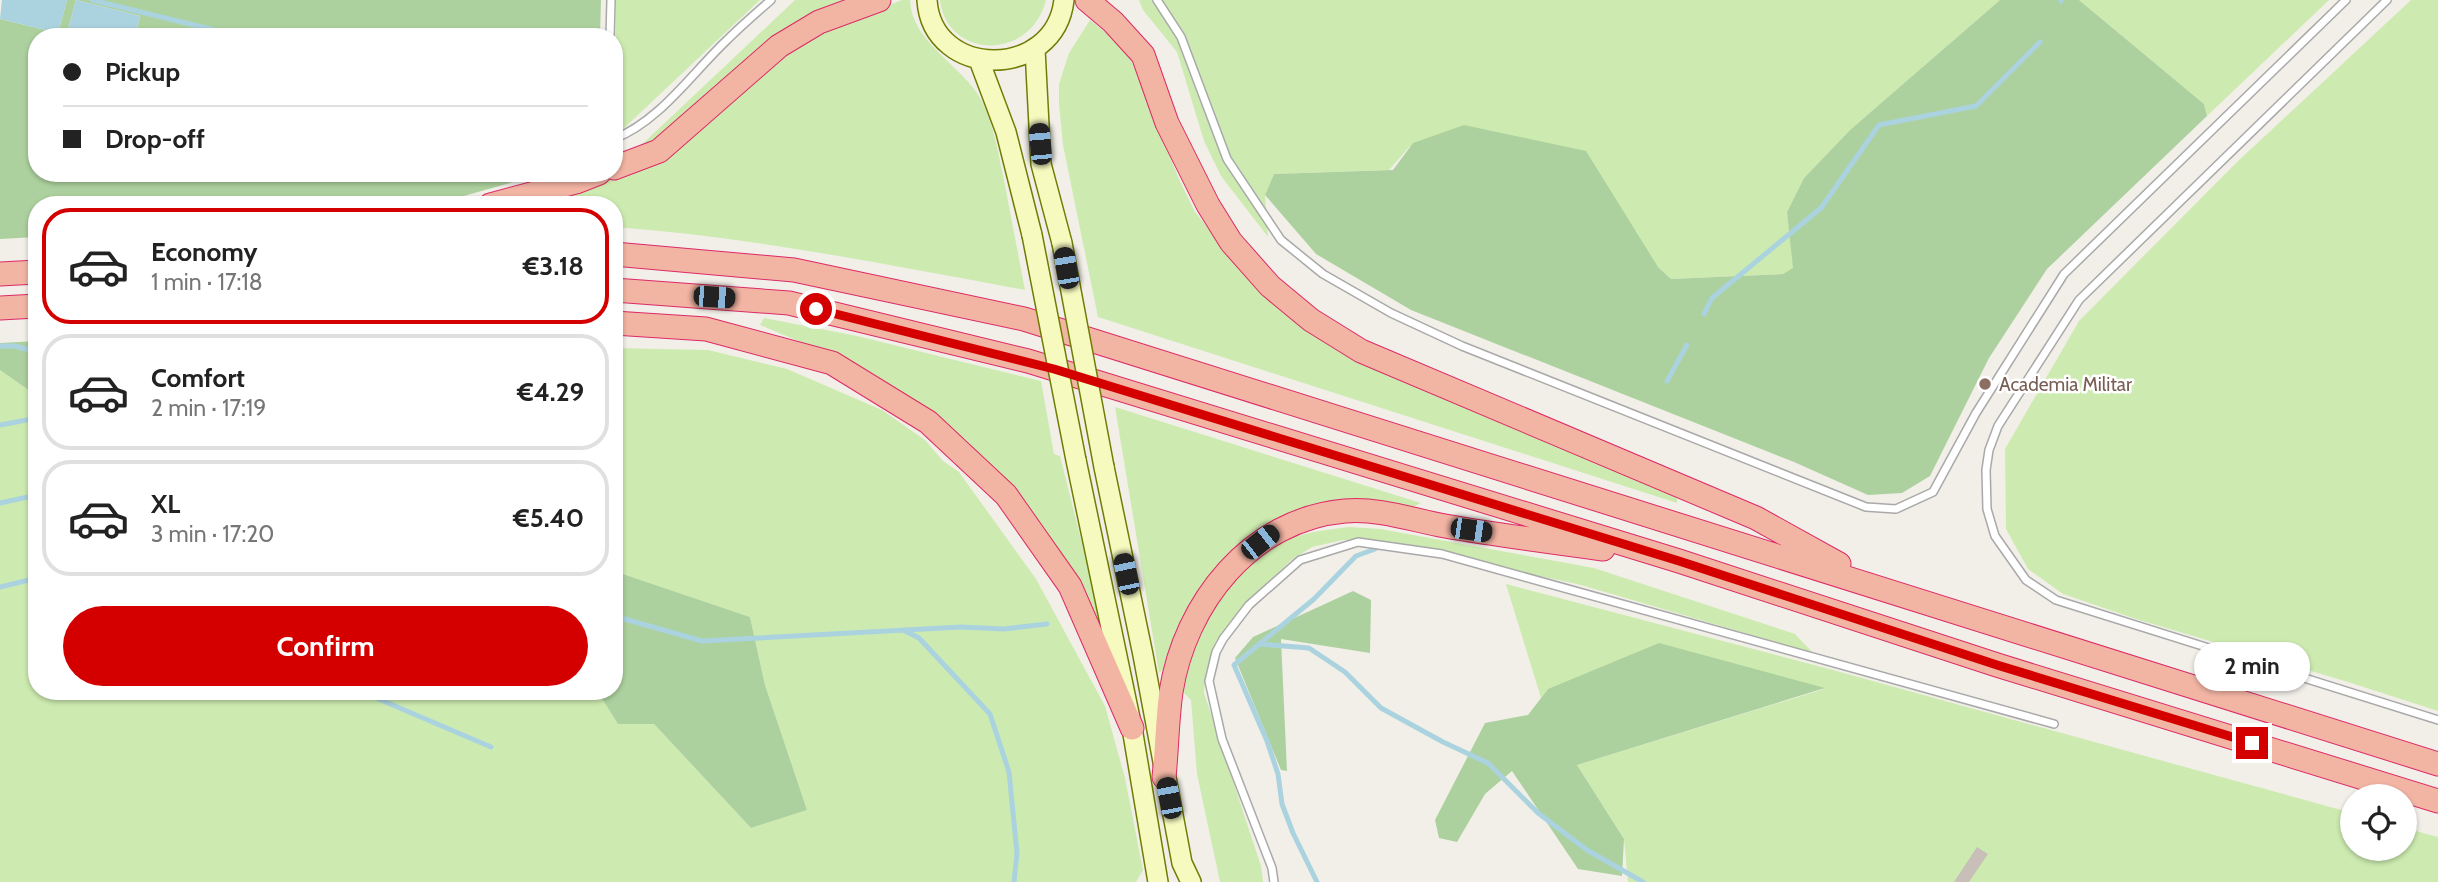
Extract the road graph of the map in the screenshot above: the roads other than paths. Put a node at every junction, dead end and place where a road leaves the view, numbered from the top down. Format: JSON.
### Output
{"nodes":[{"id":1,"x":611,"y":0,"type":"edge"},
{"id":2,"x":771,"y":0,"type":"edge"},
{"id":3,"x":879,"y":0,"type":"edge"},
{"id":4,"x":927,"y":0,"type":"edge"},
{"id":5,"x":1063,"y":0,"type":"edge"},
{"id":6,"x":1087,"y":0,"type":"edge"},
{"id":7,"x":1157,"y":0,"type":"edge"},
{"id":8,"x":2346,"y":0,"type":"edge"},
{"id":9,"x":2387,"y":0,"type":"edge"},
{"id":10,"x":610,"y":28,"type":"edge"},
{"id":11,"x":1035,"y":49,"type":"junction"},
{"id":12,"x":979,"y":60,"type":"junction"},
{"id":13,"x":623,"y":135,"type":"edge"},
{"id":14,"x":623,"y":165,"type":"edge"},
{"id":15,"x":576,"y":182,"type":"edge"},
{"id":16,"x":524,"y":196,"type":"edge"},
{"id":17,"x":623,"y":255,"type":"edge"},
{"id":18,"x":28,"y":272,"type":"edge"},
{"id":19,"x":0,"y":274,"type":"edge"},
{"id":20,"x":623,"y":291,"type":"edge"},
{"id":21,"x":28,"y":306,"type":"edge"},
{"id":22,"x":0,"y":308,"type":"edge"},
{"id":23,"x":623,"y":324,"type":"edge"},
{"id":24,"x":1679,"y":561,"type":"junction"},
{"id":25,"x":1882,"y":588,"type":"junction"},
{"id":26,"x":2438,"y":720,"type":"edge"},
{"id":27,"x":2054,"y":724,"type":"dead end"},
{"id":28,"x":1132,"y":728,"type":"junction"},
{"id":29,"x":2438,"y":764,"type":"edge"},
{"id":30,"x":1164,"y":777,"type":"junction"},
{"id":31,"x":2438,"y":801,"type":"edge"},
{"id":32,"x":1158,"y":882,"type":"edge"},
{"id":33,"x":1191,"y":882,"type":"edge"},
{"id":34,"x":1274,"y":882,"type":"edge"}],
"edges":[{"from":1,"to":10,"type":"lane"},
{"from":2,"to":13,"type":"lane"},
{"from":3,"to":14,"type":"highway"},
{"from":4,"to":12,"type":"main road"},
{"from":5,"to":11,"type":"main road"},
{"from":6,"to":25,"type":"highway"},
{"from":7,"to":8,"type":"lane"},
{"from":9,"to":26,"type":"lane"},
{"from":11,"to":12,"type":"main road"},
{"from":11,"to":30,"type":"main road","bridge":true},
{"from":12,"to":28,"type":"main road","bridge":true},
{"from":15,"to":16,"type":"highway"},
{"from":17,"to":25,"type":"highway"},
{"from":18,"to":19,"type":"highway"},
{"from":20,"to":24,"type":"highway"},
{"from":21,"to":22,"type":"highway"},
{"from":23,"to":28,"type":"highway"},
{"from":24,"to":30,"type":"highway"},
{"from":24,"to":31,"type":"highway"},
{"from":25,"to":29,"type":"highway"},
{"from":27,"to":34,"type":"lane"},
{"from":28,"to":32,"type":"main road"},
{"from":30,"to":33,"type":"main road"}]}
